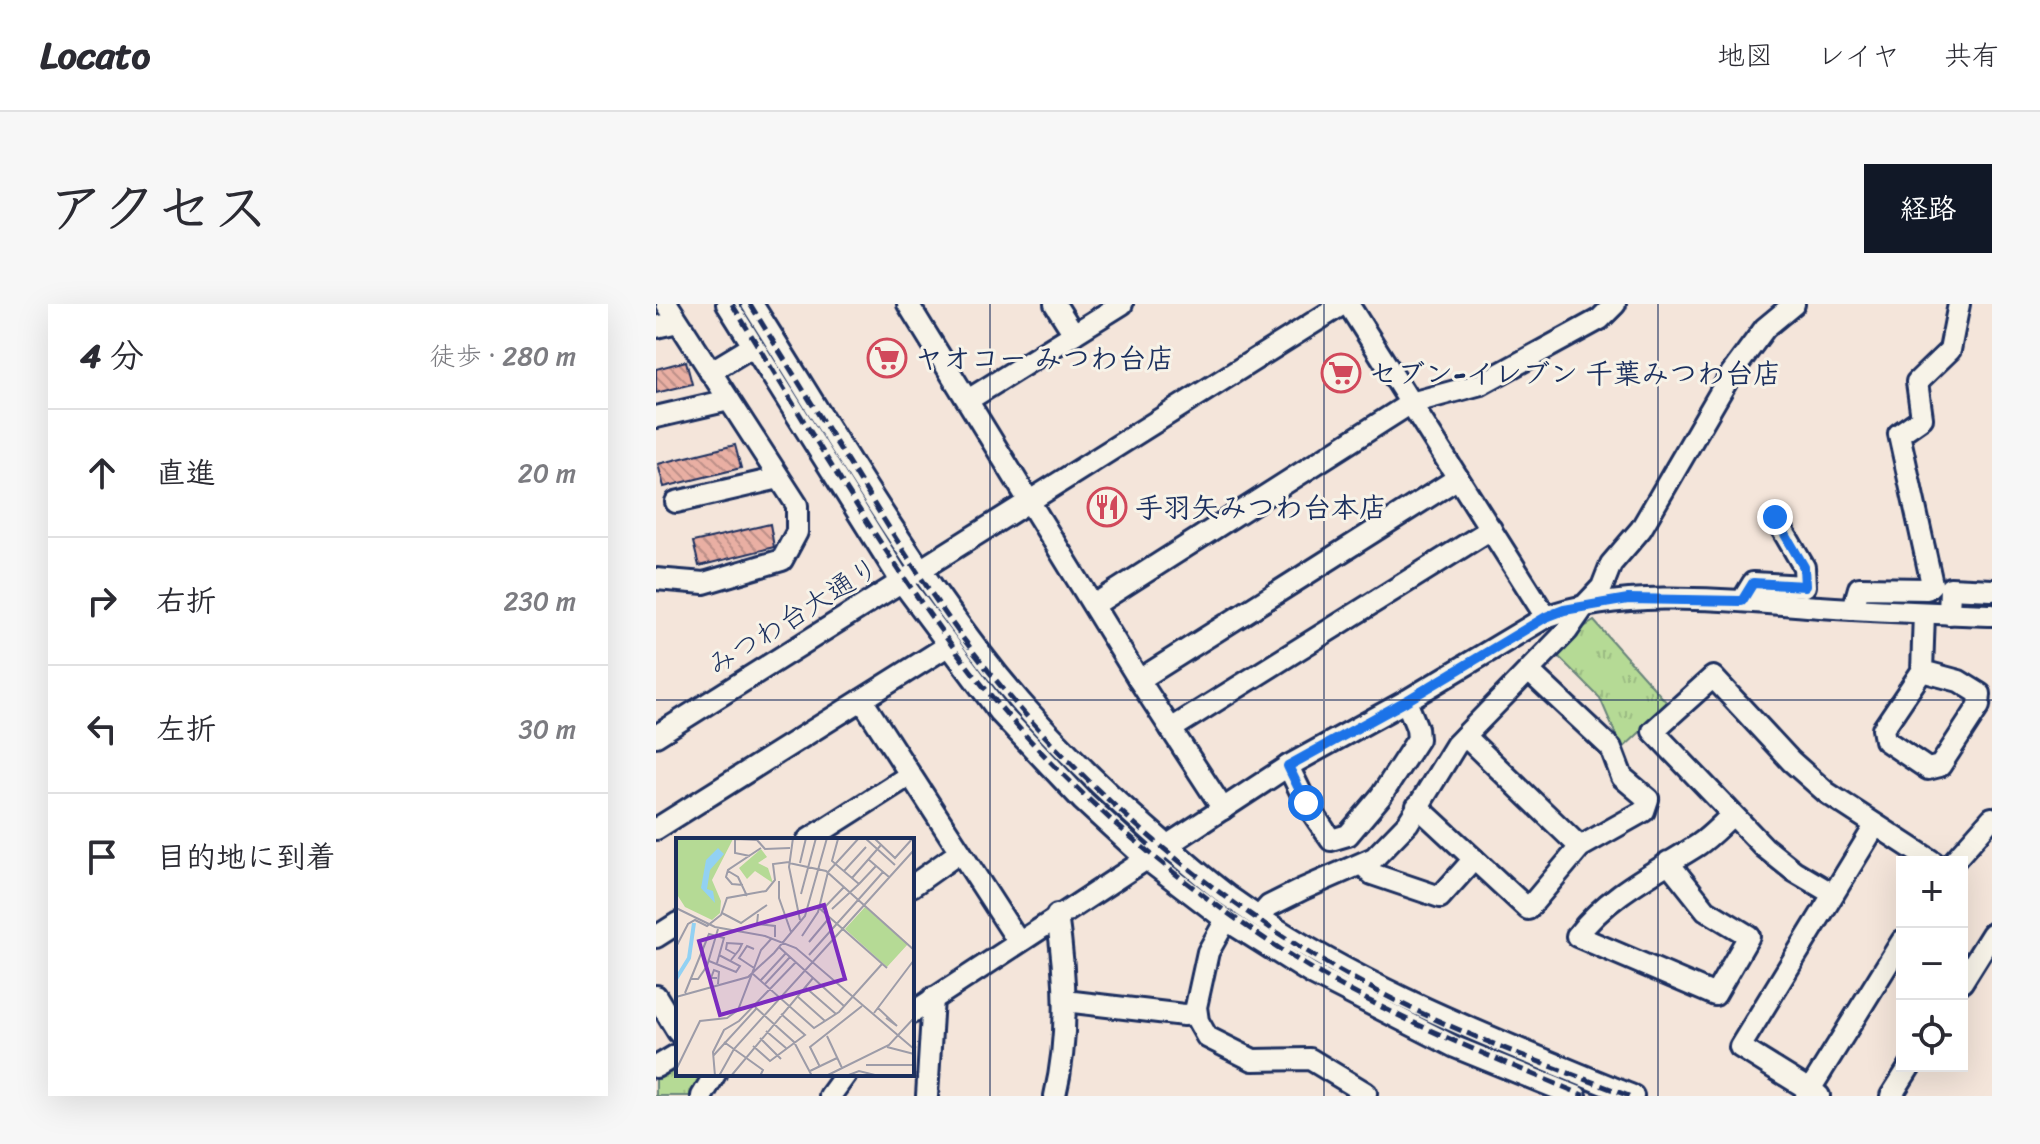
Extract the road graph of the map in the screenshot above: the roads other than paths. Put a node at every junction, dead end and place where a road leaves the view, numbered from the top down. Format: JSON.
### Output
{"nodes":[{"id":1,"x":667,"y":304,"type":"edge"},
{"id":2,"x":727,"y":304,"type":"edge"},
{"id":3,"x":752,"y":304,"type":"edge"},
{"id":4,"x":908,"y":304,"type":"edge"},
{"id":5,"x":1055,"y":304,"type":"edge"},
{"id":6,"x":1122,"y":304,"type":"edge"},
{"id":7,"x":1346,"y":304,"type":"edge"},
{"id":8,"x":1615,"y":304,"type":"edge"},
{"id":9,"x":1794,"y":304,"type":"edge"},
{"id":10,"x":1959,"y":304,"type":"edge"},
{"id":11,"x":678,"y":322,"type":"junction"},
{"id":12,"x":656,"y":327,"type":"edge"},
{"id":13,"x":1074,"y":334,"type":"junction"},
{"id":14,"x":753,"y":346,"type":"junction"},
{"id":15,"x":710,"y":372,"type":"junction"},
{"id":16,"x":729,"y":400,"type":"junction"},
{"id":17,"x":968,"y":400,"type":"junction"},
{"id":18,"x":1411,"y":403,"type":"junction"},
{"id":19,"x":656,"y":417,"type":"edge"},
{"id":20,"x":779,"y":478,"type":"junction"},
{"id":21,"x":1458,"y":478,"type":"junction"},
{"id":22,"x":1030,"y":500,"type":"junction"},
{"id":23,"x":676,"y":502,"type":"dead end"},
{"id":24,"x":1775,"y":517,"type":"dead end"},
{"id":25,"x":1491,"y":529,"type":"junction"},
{"id":26,"x":920,"y":570,"type":"junction"},
{"id":27,"x":656,"y":579,"type":"edge"},
{"id":28,"x":901,"y":581,"type":"junction"},
{"id":29,"x":1992,"y":590,"type":"edge"},
{"id":30,"x":1742,"y":601,"type":"junction"},
{"id":31,"x":1094,"y":605,"type":"junction"},
{"id":32,"x":1585,"y":605,"type":"junction"},
{"id":33,"x":1853,"y":609,"type":"junction"},
{"id":34,"x":1924,"y":613,"type":"junction"},
{"id":35,"x":1949,"y":614,"type":"junction"},
{"id":36,"x":1992,"y":615,"type":"edge"},
{"id":37,"x":1546,"y":617,"type":"junction"},
{"id":38,"x":949,"y":645,"type":"junction"},
{"id":39,"x":1529,"y":671,"type":"junction"},
{"id":40,"x":1922,"y":671,"type":"junction"},
{"id":41,"x":1139,"y":680,"type":"junction"},
{"id":42,"x":862,"y":700,"type":"junction"},
{"id":43,"x":1406,"y":701,"type":"junction"},
{"id":44,"x":1171,"y":729,"type":"junction"},
{"id":45,"x":656,"y":736,"type":"edge"},
{"id":46,"x":1465,"y":736,"type":"junction"},
{"id":47,"x":1288,"y":766,"type":"junction"},
{"id":48,"x":910,"y":775,"type":"junction"},
{"id":49,"x":1417,"y":806,"type":"junction"},
{"id":50,"x":1223,"y":809,"type":"junction"},
{"id":51,"x":1731,"y":816,"type":"junction"},
{"id":52,"x":1992,"y":818,"type":"edge"},
{"id":53,"x":1875,"y":826,"type":"junction"},
{"id":54,"x":656,"y":829,"type":"edge"},
{"id":55,"x":811,"y":838,"type":"edge"},
{"id":56,"x":1167,"y":846,"type":"junction"},
{"id":57,"x":1580,"y":847,"type":"junction"},
{"id":58,"x":960,"y":852,"type":"junction"},
{"id":59,"x":1923,"y":856,"type":"edge"},
{"id":60,"x":1958,"y":856,"type":"edge"},
{"id":61,"x":1145,"y":858,"type":"junction"},
{"id":62,"x":1474,"y":859,"type":"junction"},
{"id":63,"x":1668,"y":862,"type":"junction"},
{"id":64,"x":1362,"y":864,"type":"junction"},
{"id":65,"x":914,"y":885,"type":"edge"},
{"id":66,"x":1833,"y":894,"type":"junction"},
{"id":67,"x":1057,"y":915,"type":"junction"},
{"id":68,"x":1260,"y":916,"type":"junction"},
{"id":69,"x":1226,"y":920,"type":"junction"},
{"id":70,"x":676,"y":924,"type":"edge"},
{"id":71,"x":1992,"y":934,"type":"edge"},
{"id":72,"x":656,"y":937,"type":"edge"},
{"id":73,"x":1018,"y":941,"type":"junction"},
{"id":74,"x":1896,"y":951,"type":"edge"},
{"id":75,"x":1968,"y":972,"type":"edge"},
{"id":76,"x":656,"y":996,"type":"edge"},
{"id":77,"x":933,"y":998,"type":"junction"},
{"id":78,"x":1065,"y":1001,"type":"junction"},
{"id":79,"x":914,"y":1012,"type":"edge"},
{"id":80,"x":1196,"y":1014,"type":"junction"},
{"id":81,"x":676,"y":1029,"type":"edge"},
{"id":82,"x":676,"y":1055,"type":"edge"},
{"id":83,"x":656,"y":1067,"type":"edge"},
{"id":84,"x":1906,"y":1072,"type":"edge"},
{"id":85,"x":845,"y":1076,"type":"edge"},
{"id":86,"x":1811,"y":1094,"type":"edge"},
{"id":87,"x":830,"y":1096,"type":"edge"},
{"id":88,"x":927,"y":1096,"type":"edge"},
{"id":89,"x":1055,"y":1096,"type":"edge"},
{"id":90,"x":1365,"y":1096,"type":"edge"},
{"id":91,"x":1576,"y":1096,"type":"edge"},
{"id":92,"x":1633,"y":1096,"type":"edge"},
{"id":93,"x":1891,"y":1096,"type":"edge"}],
"edges":[{"from":1,"to":11,"type":"street"},
{"from":2,"to":14,"type":"street"},
{"from":3,"to":26,"type":"street"},
{"from":4,"to":17,"type":"street"},
{"from":5,"to":13,"type":"street"},
{"from":6,"to":13,"type":"street"},
{"from":7,"to":18,"type":"street"},
{"from":7,"to":22,"type":"street","name":"みつわ台大通り"},
{"from":8,"to":18,"type":"street"},
{"from":9,"to":32,"type":"street"},
{"from":10,"to":33,"type":"street"},
{"from":11,"to":12,"type":"street"},
{"from":11,"to":15,"type":"street"},
{"from":13,"to":17,"type":"street"},
{"from":14,"to":15,"type":"street"},
{"from":14,"to":28,"type":"street"},
{"from":15,"to":16,"type":"street"},
{"from":16,"to":19,"type":"street"},
{"from":16,"to":20,"type":"street"},
{"from":17,"to":22,"type":"street"},
{"from":18,"to":21,"type":"street"},
{"from":18,"to":31,"type":"street"},
{"from":20,"to":23,"type":"street"},
{"from":20,"to":27,"type":"street"},
{"from":21,"to":25,"type":"street"},
{"from":21,"to":41,"type":"street"},
{"from":22,"to":26,"type":"street","name":"みつわ台大通り"},
{"from":22,"to":31,"type":"street"},
{"from":24,"to":30,"type":"street"},
{"from":25,"to":37,"type":"street"},
{"from":25,"to":44,"type":"street"},
{"from":26,"to":28,"type":"street","name":"みつわ台大通り"},
{"from":26,"to":56,"type":"street"},
{"from":28,"to":38,"type":"street"},
{"from":28,"to":45,"type":"street","name":"みつわ台大通り"},
{"from":29,"to":35,"type":"street"},
{"from":30,"to":32,"type":"street"},
{"from":30,"to":33,"type":"street"},
{"from":31,"to":41,"type":"street"},
{"from":32,"to":37,"type":"street"},
{"from":32,"to":39,"type":"street"},
{"from":33,"to":34,"type":"street"},
{"from":34,"to":35,"type":"street"},
{"from":34,"to":40,"type":"street"},
{"from":35,"to":36,"type":"street"},
{"from":37,"to":43,"type":"street"},
{"from":38,"to":42,"type":"street"},
{"from":38,"to":61,"type":"street"},
{"from":39,"to":46,"type":"street"},
{"from":39,"to":57,"type":"street"},
{"from":40,"to":40,"type":"street"},
{"from":41,"to":44,"type":"street"},
{"from":42,"to":48,"type":"street"},
{"from":42,"to":54,"type":"street"},
{"from":43,"to":47,"type":"street"},
{"from":43,"to":47,"type":"street"},
{"from":44,"to":50,"type":"street"},
{"from":46,"to":49,"type":"street"},
{"from":46,"to":57,"type":"street"},
{"from":47,"to":50,"type":"street"},
{"from":48,"to":55,"type":"street"},
{"from":48,"to":58,"type":"street"},
{"from":49,"to":62,"type":"street"},
{"from":49,"to":64,"type":"street"},
{"from":50,"to":56,"type":"street"},
{"from":51,"to":53,"type":"street"},
{"from":51,"to":63,"type":"street"},
{"from":51,"to":66,"type":"street"},
{"from":52,"to":60,"type":"street"},
{"from":53,"to":59,"type":"street"},
{"from":53,"to":66,"type":"street"},
{"from":56,"to":61,"type":"street"},
{"from":56,"to":68,"type":"street"},
{"from":57,"to":62,"type":"street"},
{"from":58,"to":65,"type":"street"},
{"from":58,"to":73,"type":"street"},
{"from":61,"to":67,"type":"street"},
{"from":61,"to":69,"type":"street"},
{"from":62,"to":64,"type":"street"},
{"from":63,"to":63,"type":"street"},
{"from":64,"to":68,"type":"street"},
{"from":66,"to":86,"type":"street"},
{"from":67,"to":73,"type":"street"},
{"from":67,"to":78,"type":"street"},
{"from":68,"to":92,"type":"street"},
{"from":69,"to":80,"type":"street"},
{"from":69,"to":91,"type":"street"},
{"from":70,"to":72,"type":"street"},
{"from":71,"to":75,"type":"street"},
{"from":73,"to":77,"type":"street"},
{"from":74,"to":86,"type":"street"},
{"from":76,"to":81,"type":"street"},
{"from":77,"to":79,"type":"street"},
{"from":77,"to":88,"type":"street"},
{"from":78,"to":80,"type":"street"},
{"from":78,"to":89,"type":"street"},
{"from":80,"to":90,"type":"street"},
{"from":82,"to":83,"type":"street"},
{"from":84,"to":93,"type":"street"},
{"from":85,"to":87,"type":"street"}]}
